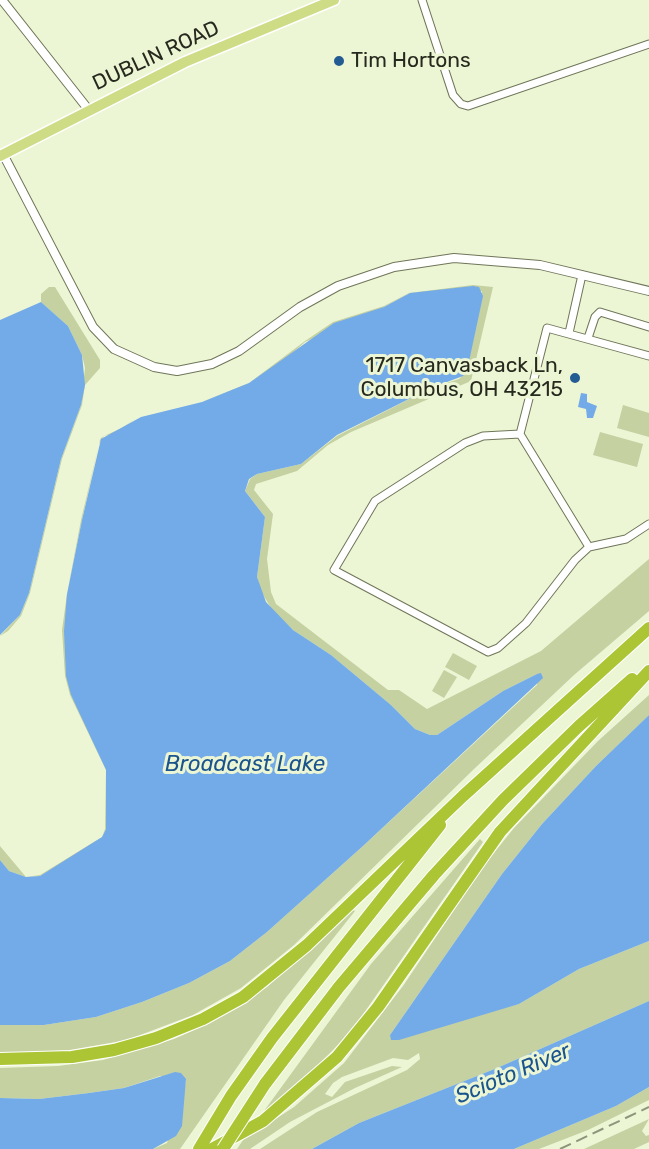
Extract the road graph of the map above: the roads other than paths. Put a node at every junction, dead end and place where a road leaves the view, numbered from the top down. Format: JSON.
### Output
{"nodes":[{"id":1,"x":2,"y":0,"type":"edge"},
{"id":2,"x":334,"y":0,"type":"edge"},
{"id":3,"x":422,"y":0,"type":"edge"},
{"id":4,"x":649,"y":44,"type":"edge"},
{"id":5,"x":88,"y":109,"type":"junction"},
{"id":6,"x":1,"y":155,"type":"edge"},
{"id":7,"x":582,"y":275,"type":"junction"},
{"id":8,"x":649,"y":291,"type":"edge"},
{"id":9,"x":649,"y":327,"type":"edge"},
{"id":10,"x":569,"y":333,"type":"junction"},
{"id":11,"x":588,"y":338,"type":"junction"},
{"id":12,"x":649,"y":356,"type":"edge"},
{"id":13,"x":520,"y":434,"type":"junction"},
{"id":14,"x":649,"y":524,"type":"edge"},
{"id":15,"x":589,"y":547,"type":"junction"},
{"id":16,"x":649,"y":628,"type":"edge"},
{"id":17,"x":649,"y":664,"type":"edge"},
{"id":18,"x":649,"y":671,"type":"edge"},
{"id":19,"x":463,"y":796,"type":"junction"},
{"id":20,"x":0,"y":1059,"type":"edge"},
{"id":21,"x":199,"y":1149,"type":"edge"},
{"id":22,"x":212,"y":1149,"type":"edge"},
{"id":23,"x":224,"y":1149,"type":"edge"}],
"edges":[{"from":1,"to":5,"type":"street"},
{"from":2,"to":5,"type":"main road","name":"DUBLIN ROAD"},
{"from":3,"to":4,"type":"street"},
{"from":5,"to":6,"type":"main road","name":"DUBLIN ROAD"},
{"from":6,"to":7,"type":"street"},
{"from":7,"to":8,"type":"street"},
{"from":7,"to":10,"type":"street"},
{"from":9,"to":11,"type":"street"},
{"from":10,"to":11,"type":"street"},
{"from":10,"to":13,"type":"street"},
{"from":11,"to":12,"type":"street"},
{"from":13,"to":15,"type":"street"},
{"from":13,"to":15,"type":"street"},
{"from":14,"to":15,"type":"street"},
{"from":16,"to":19,"type":"highway"},
{"from":17,"to":23,"type":"highway","bridge":true},
{"from":18,"to":22,"type":"highway"},
{"from":19,"to":20,"type":"highway"},
{"from":19,"to":21,"type":"highway"}]}
